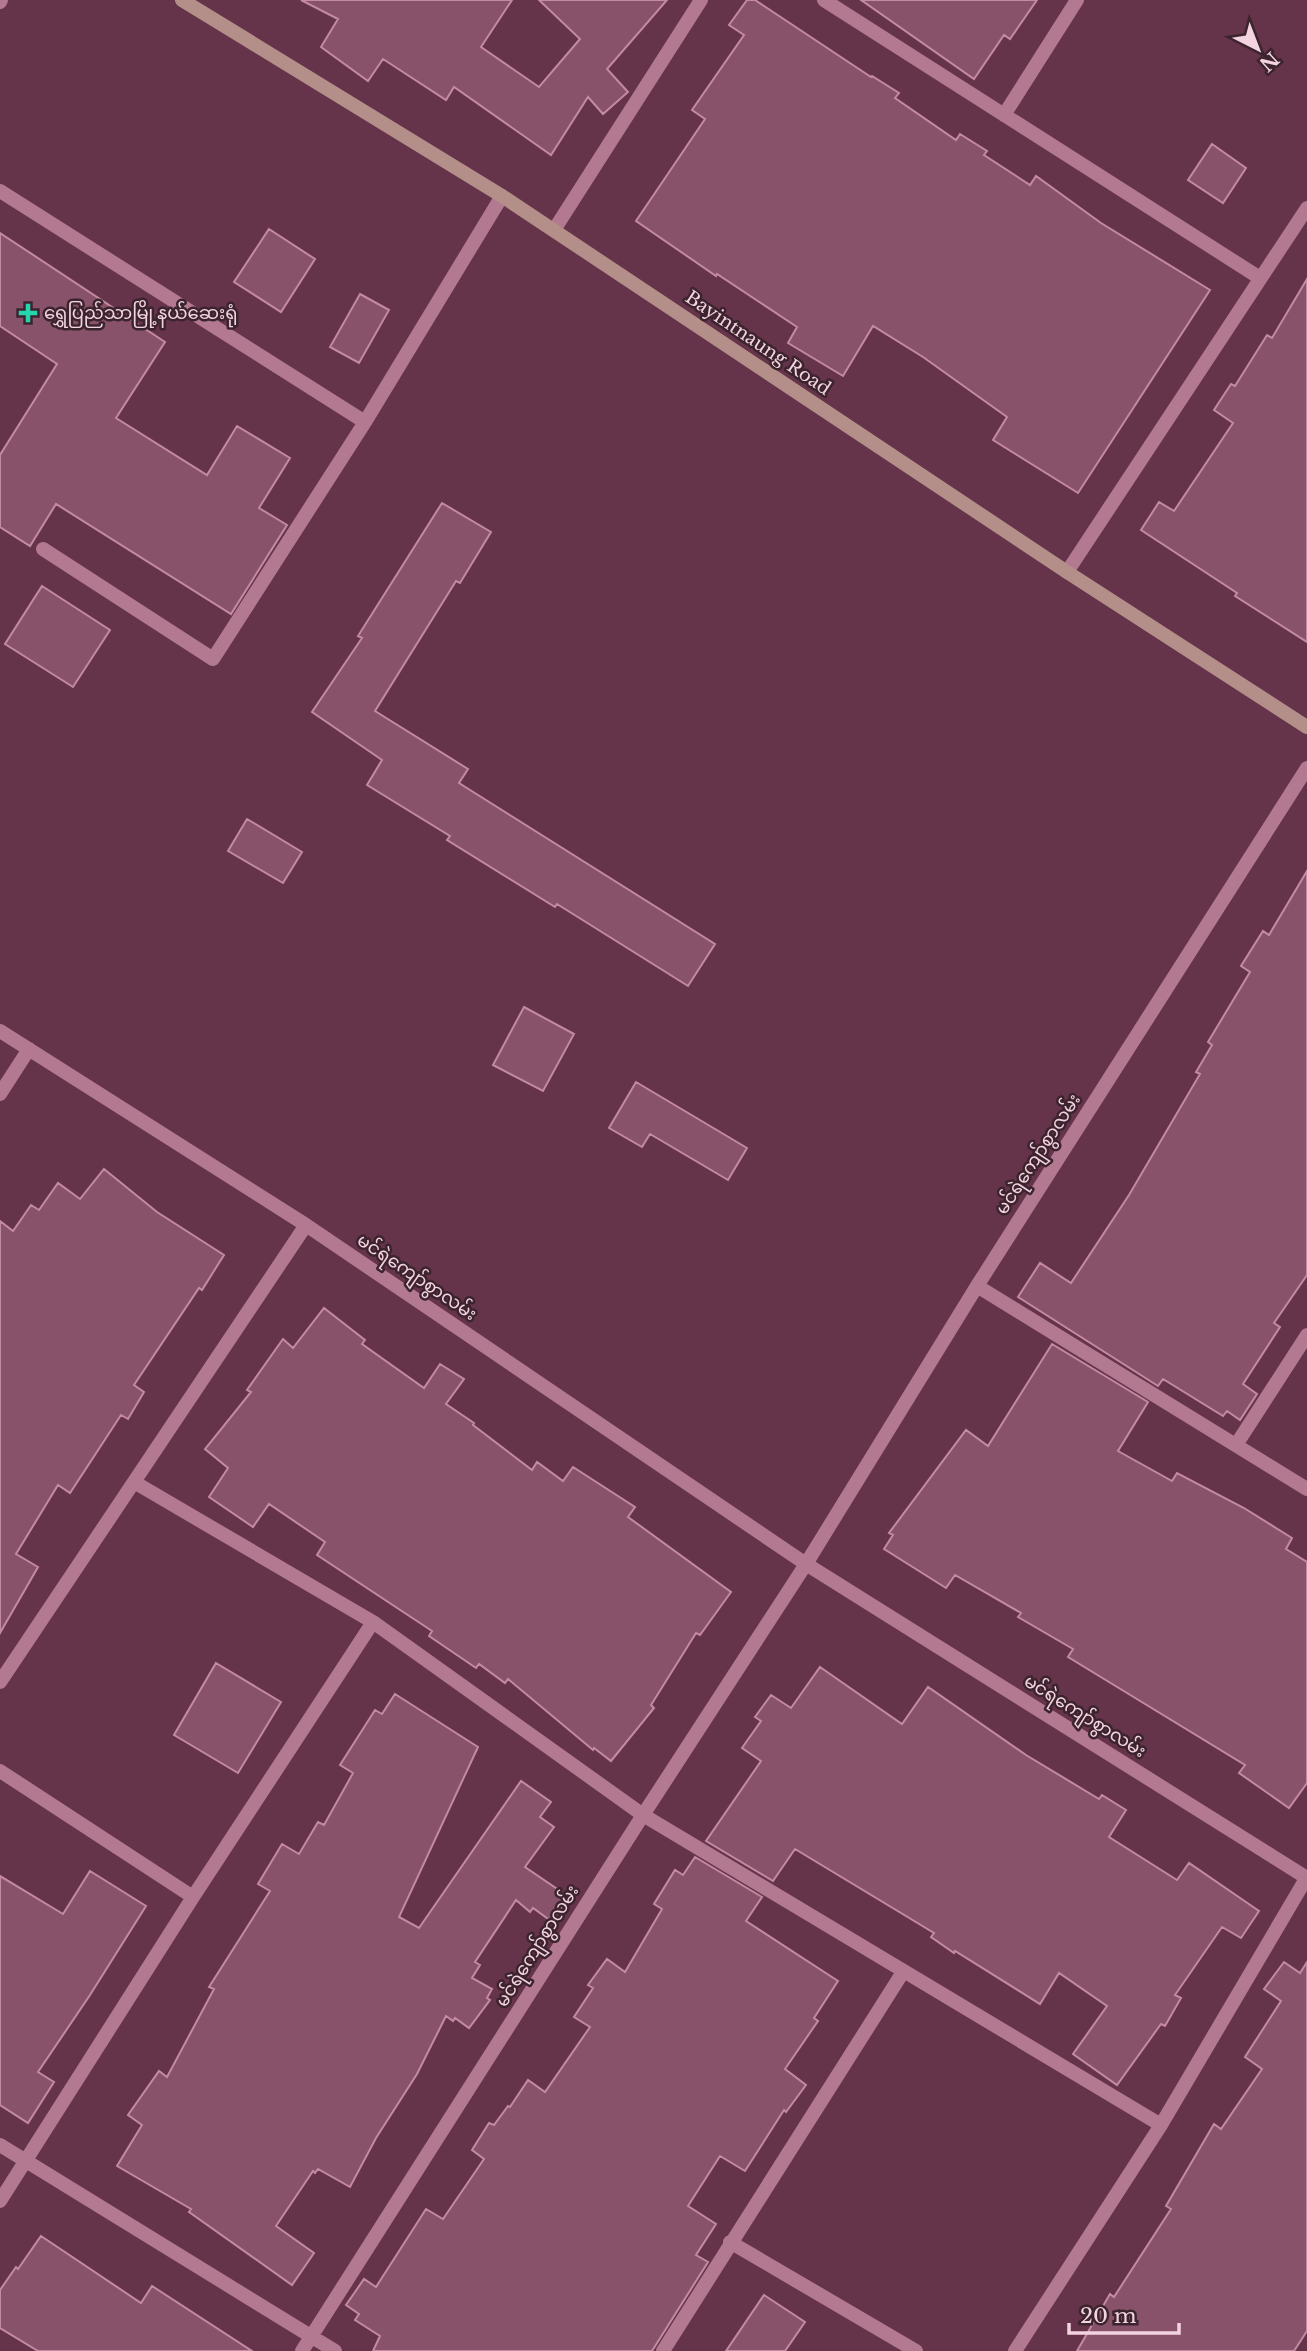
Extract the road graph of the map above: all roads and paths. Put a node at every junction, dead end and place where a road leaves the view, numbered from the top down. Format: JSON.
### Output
{"nodes":[{"id":1,"x":182,"y":0,"type":"edge"},
{"id":2,"x":701,"y":0,"type":"edge"},
{"id":3,"x":824,"y":0,"type":"edge"},
{"id":4,"x":1077,"y":0,"type":"edge"},
{"id":5,"x":1004,"y":115,"type":"junction"},
{"id":6,"x":0,"y":191,"type":"edge"},
{"id":7,"x":502,"y":196,"type":"junction"},
{"id":8,"x":1307,"y":208,"type":"edge"},
{"id":9,"x":554,"y":230,"type":"junction"},
{"id":10,"x":1261,"y":278,"type":"junction"},
{"id":11,"x":365,"y":422,"type":"junction"},
{"id":12,"x":43,"y":549,"type":"dead end"},
{"id":13,"x":1067,"y":572,"type":"junction"},
{"id":14,"x":1307,"y":727,"type":"edge"},
{"id":15,"x":1307,"y":768,"type":"edge"},
{"id":16,"x":0,"y":1031,"type":"edge"},
{"id":17,"x":29,"y":1049,"type":"junction"},
{"id":18,"x":0,"y":1094,"type":"edge"},
{"id":19,"x":306,"y":1225,"type":"junction"},
{"id":20,"x":977,"y":1286,"type":"junction"},
{"id":21,"x":1307,"y":1335,"type":"edge"},
{"id":22,"x":1236,"y":1445,"type":"junction"},
{"id":23,"x":134,"y":1482,"type":"junction"},
{"id":24,"x":1307,"y":1489,"type":"edge"},
{"id":25,"x":806,"y":1564,"type":"junction"},
{"id":26,"x":373,"y":1622,"type":"junction"},
{"id":27,"x":0,"y":1682,"type":"edge"},
{"id":28,"x":0,"y":1771,"type":"edge"},
{"id":29,"x":643,"y":1815,"type":"junction"},
{"id":30,"x":1307,"y":1878,"type":"edge"},
{"id":31,"x":193,"y":1897,"type":"junction"},
{"id":32,"x":902,"y":1972,"type":"junction"},
{"id":33,"x":1161,"y":2125,"type":"junction"},
{"id":34,"x":0,"y":2145,"type":"edge"},
{"id":35,"x":25,"y":2161,"type":"junction"},
{"id":36,"x":0,"y":2201,"type":"edge"},
{"id":37,"x":730,"y":2242,"type":"junction"},
{"id":38,"x":312,"y":2336,"type":"junction"},
{"id":39,"x":302,"y":2351,"type":"edge"},
{"id":40,"x":335,"y":2351,"type":"edge"},
{"id":41,"x":663,"y":2351,"type":"edge"},
{"id":42,"x":916,"y":2351,"type":"edge"},
{"id":43,"x":1015,"y":2351,"type":"edge"}],
"edges":[{"from":1,"to":7,"type":"street","name":"Bayintnaung Road"},
{"from":2,"to":9,"type":"street"},
{"from":3,"to":5,"type":"street"},
{"from":4,"to":5,"type":"street"},
{"from":5,"to":10,"type":"street"},
{"from":6,"to":11,"type":"street"},
{"from":7,"to":9,"type":"street","name":"Bayintnaung Road"},
{"from":7,"to":11,"type":"street"},
{"from":8,"to":10,"type":"street"},
{"from":9,"to":13,"type":"street","name":"Bayintnaung Road"},
{"from":10,"to":13,"type":"street"},
{"from":11,"to":12,"type":"street"},
{"from":13,"to":14,"type":"street","name":"Bayintnaung Road"},
{"from":15,"to":20,"type":"street","name":"မင်ရဲကျော်စွာလမ်း"},
{"from":16,"to":17,"type":"street","name":"မင်ရဲကျော်စွာလမ်း"},
{"from":17,"to":18,"type":"street"},
{"from":17,"to":19,"type":"street","name":"မင်ရဲကျော်စွာလမ်း"},
{"from":19,"to":23,"type":"street"},
{"from":19,"to":25,"type":"street","name":"မင်ရဲကျော်စွာလမ်း"},
{"from":20,"to":22,"type":"street"},
{"from":20,"to":25,"type":"street","name":"မင်ရဲကျော်စွာလမ်း"},
{"from":21,"to":22,"type":"street"},
{"from":22,"to":24,"type":"street"},
{"from":23,"to":26,"type":"street"},
{"from":23,"to":27,"type":"street"},
{"from":25,"to":29,"type":"street","name":"မင်ရဲကျော်စွာလမ်း"},
{"from":25,"to":30,"type":"street","name":"မင်ရဲကျော်စွာလမ်း"},
{"from":26,"to":29,"type":"street"},
{"from":26,"to":31,"type":"street"},
{"from":28,"to":31,"type":"street"},
{"from":29,"to":32,"type":"street"},
{"from":29,"to":38,"type":"street","name":"မင်ရဲကျော်စွာလမ်း"},
{"from":30,"to":33,"type":"street"},
{"from":31,"to":35,"type":"street"},
{"from":32,"to":33,"type":"street"},
{"from":32,"to":37,"type":"street"},
{"from":33,"to":43,"type":"street"},
{"from":34,"to":35,"type":"street"},
{"from":35,"to":36,"type":"street"},
{"from":35,"to":38,"type":"street"},
{"from":37,"to":41,"type":"street"},
{"from":37,"to":42,"type":"street"},
{"from":38,"to":39,"type":"street","name":"မင်ရဲကျော်စွာလမ်း"},
{"from":38,"to":40,"type":"street"}]}
